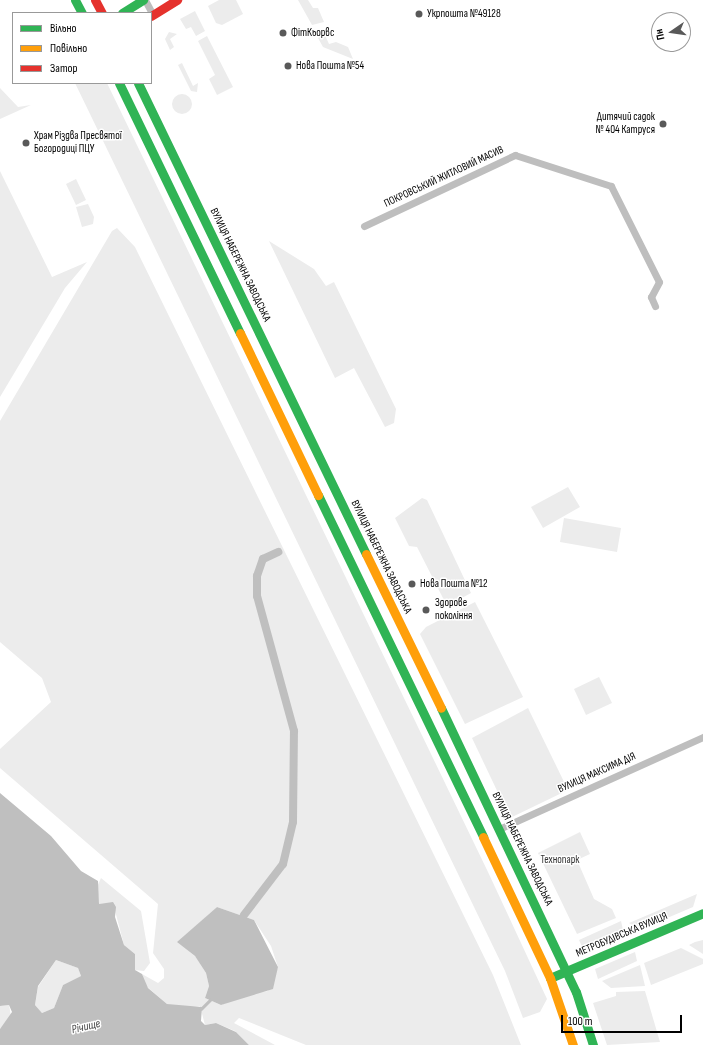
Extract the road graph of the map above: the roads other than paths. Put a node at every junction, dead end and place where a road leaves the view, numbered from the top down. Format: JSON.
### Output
{"nodes":[{"id":1,"x":75,"y":0,"type":"edge"},
{"id":2,"x":95,"y":0,"type":"edge"},
{"id":3,"x":144,"y":0,"type":"edge"},
{"id":4,"x":177,"y":0,"type":"edge"},
{"id":5,"x":81,"y":12,"type":"edge"},
{"id":6,"x":101,"y":12,"type":"edge"},
{"id":7,"x":124,"y":12,"type":"edge"},
{"id":8,"x":150,"y":12,"type":"edge"},
{"id":9,"x":152,"y":15,"type":"edge"},
{"id":10,"x":119,"y":84,"type":"edge"},
{"id":11,"x":138,"y":84,"type":"edge"},
{"id":12,"x":364,"y":226,"type":"dead end"},
{"id":13,"x":655,"y":306,"type":"dead end"},
{"id":14,"x":311,"y":439,"type":"junction"},
{"id":15,"x":294,"y":447,"type":"junction"},
{"id":16,"x":703,"y":737,"type":"edge"},
{"id":17,"x":499,"y":829,"type":"junction"},
{"id":18,"x":703,"y":913,"type":"edge"},
{"id":19,"x":568,"y":971,"type":"junction"},
{"id":20,"x":550,"y":978,"type":"junction"},
{"id":21,"x":573,"y":1045,"type":"edge"},
{"id":22,"x":593,"y":1045,"type":"edge"}],
"edges":[{"from":1,"to":5,"type":"main road"},
{"from":2,"to":6,"type":"main road"},
{"from":3,"to":7,"type":"main road"},
{"from":3,"to":8,"type":"street"},
{"from":4,"to":9,"type":"main road"},
{"from":10,"to":15,"type":"main road"},
{"from":11,"to":14,"type":"main road","name":"ВУЛИЦЯ НАБЕРЕЖНА ЗАВОДСЬКА"},
{"from":12,"to":13,"type":"street","name":"ПОКРОВСЬКИЙ ЖИТЛОВИЙ МАСИВ"},
{"from":14,"to":15,"type":"main road"},
{"from":14,"to":17,"type":"main road","name":"ВУЛИЦЯ НАБЕРЕЖНА ЗАВОДСЬКА"},
{"from":15,"to":20,"type":"main road"},
{"from":16,"to":17,"type":"street","name":"ВУЛИЦЯ МАКСИМА ДІЯ"},
{"from":17,"to":19,"type":"main road","name":"ВУЛИЦЯ НАБЕРЕЖНА ЗАВОДСЬКА"},
{"from":18,"to":19,"type":"main road","name":"МЕТРОБУДІВСЬКА ВУЛИЦЯ"},
{"from":19,"to":20,"type":"main road","name":"МЕТРОБУДІВСЬКА ВУЛИЦЯ"},
{"from":19,"to":22,"type":"main road","name":"ВУЛИЦЯ НАБЕРЕЖНА ЗАВОДСЬКА"},
{"from":20,"to":21,"type":"main road"}]}
